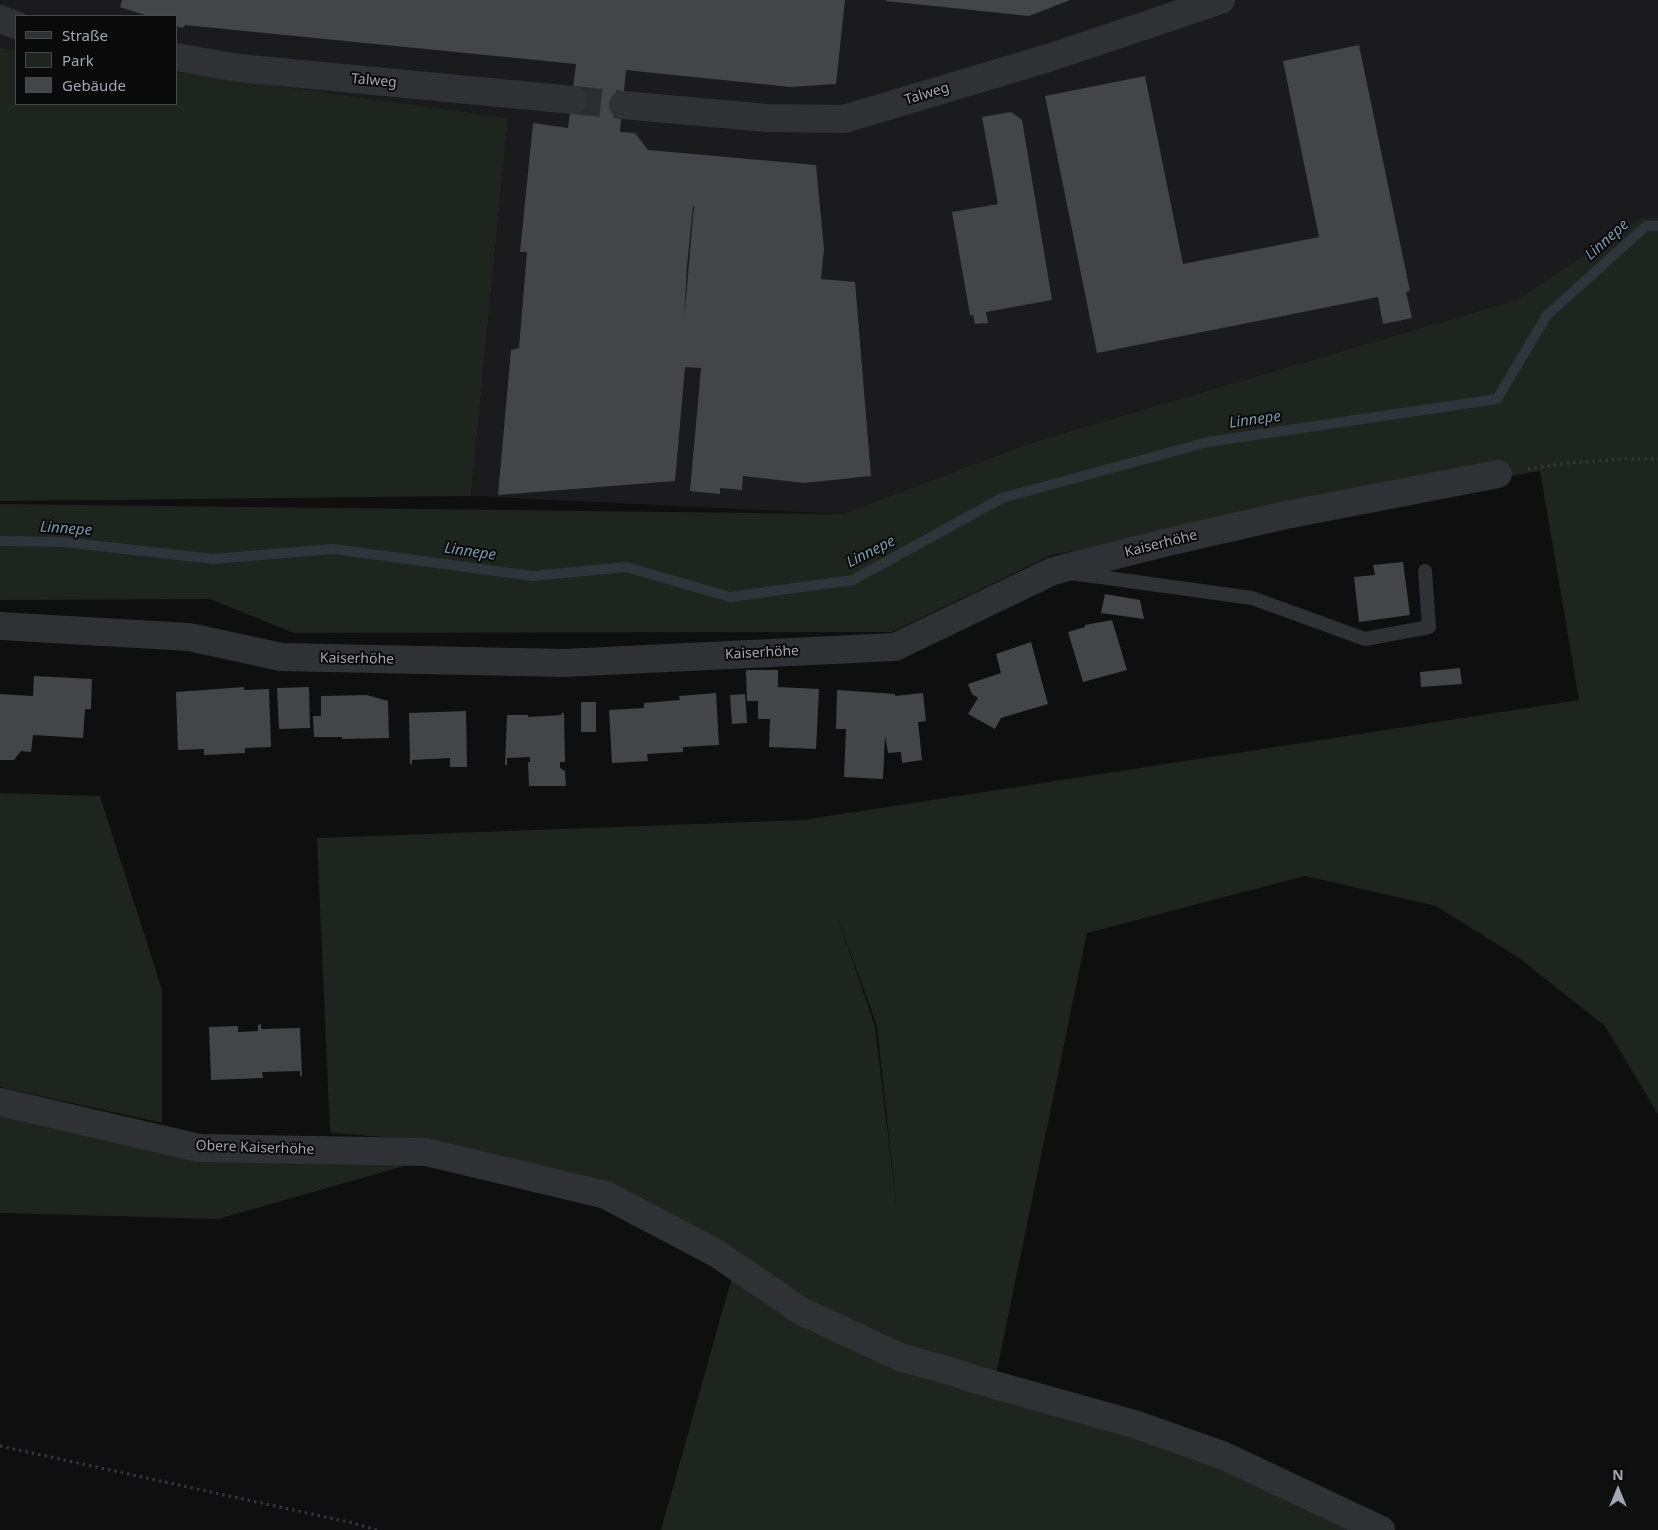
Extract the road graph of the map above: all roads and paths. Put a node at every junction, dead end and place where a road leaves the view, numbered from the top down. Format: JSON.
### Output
{"nodes":[{"id":1,"x":1221,"y":0,"type":"edge"},
{"id":2,"x":0,"y":19,"type":"edge"},
{"id":3,"x":15,"y":26,"type":"edge"},
{"id":4,"x":178,"y":57,"type":"edge"},
{"id":5,"x":573,"y":100,"type":"tunnel mouth"},
{"id":6,"x":623,"y":105,"type":"tunnel mouth"},
{"id":7,"x":1658,"y":459,"type":"edge"},
{"id":8,"x":1498,"y":474,"type":"joint"},
{"id":9,"x":1053,"y":571,"type":"junction"},
{"id":10,"x":1424,"y":571,"type":"dead end"},
{"id":11,"x":0,"y":626,"type":"edge"},
{"id":12,"x":0,"y":1102,"type":"edge"},
{"id":13,"x":0,"y":1446,"type":"edge"},
{"id":14,"x":377,"y":1530,"type":"edge"},
{"id":15,"x":1381,"y":1530,"type":"edge"}],
"edges":[{"from":1,"to":6,"type":"street","name":"Talweg"},
{"from":2,"to":3,"type":"street"},
{"from":4,"to":5,"type":"street","name":"Talweg"},
{"from":7,"to":8,"type":"path"},
{"from":8,"to":9,"type":"street","name":"Kaiserhöhe"},
{"from":9,"to":10,"type":"lane"},
{"from":9,"to":11,"type":"street","name":"Kaiserhöhe"},
{"from":12,"to":15,"type":"street","name":"Obere Kaiserhöhe"},
{"from":13,"to":14,"type":"path"}]}
